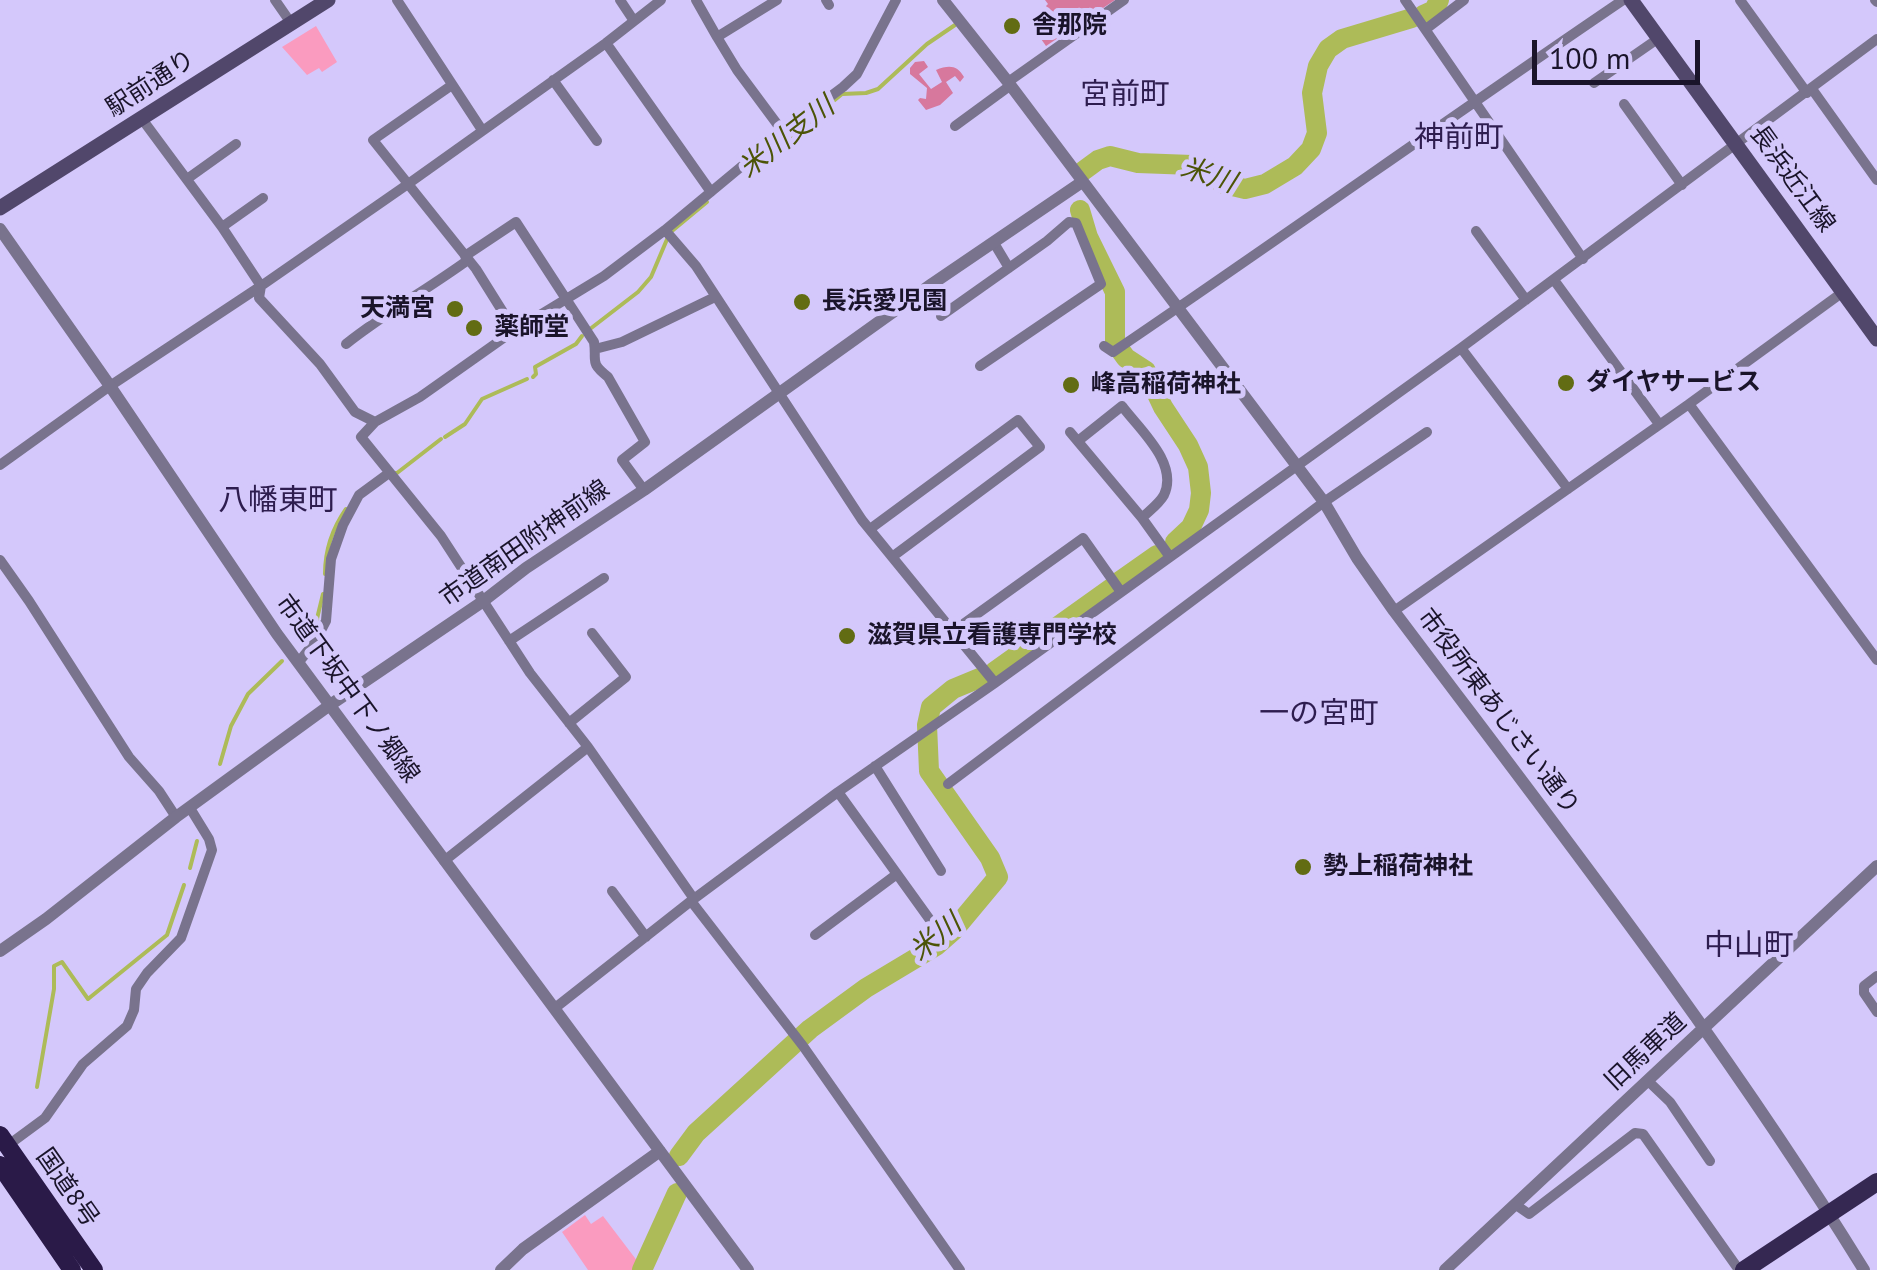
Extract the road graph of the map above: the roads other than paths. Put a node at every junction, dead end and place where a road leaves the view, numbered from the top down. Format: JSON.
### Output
{"nodes":[{"id":1,"x":275,"y":0,"type":"edge"},
{"id":2,"x":328,"y":0,"type":"edge"},
{"id":3,"x":397,"y":0,"type":"edge"},
{"id":4,"x":620,"y":0,"type":"edge"},
{"id":5,"x":661,"y":0,"type":"edge"},
{"id":6,"x":696,"y":0,"type":"edge"},
{"id":7,"x":776,"y":0,"type":"edge"},
{"id":8,"x":896,"y":0,"type":"edge"},
{"id":9,"x":943,"y":0,"type":"edge"},
{"id":10,"x":1124,"y":0,"type":"edge"},
{"id":11,"x":1406,"y":0,"type":"edge"},
{"id":12,"x":1464,"y":0,"type":"edge"},
{"id":13,"x":1622,"y":0,"type":"edge"},
{"id":14,"x":1631,"y":0,"type":"edge"},
{"id":15,"x":1740,"y":0,"type":"edge"},
{"id":16,"x":634,"y":21,"type":"junction"},
{"id":17,"x":291,"y":24,"type":"junction"},
{"id":18,"x":1426,"y":28,"type":"junction"},
{"id":19,"x":717,"y":37,"type":"junction"},
{"id":20,"x":1659,"y":38,"type":"junction"},
{"id":21,"x":1877,"y":40,"type":"edge"},
{"id":22,"x":606,"y":43,"type":"junction"},
{"id":23,"x":552,"y":80,"type":"junction"},
{"id":24,"x":1009,"y":83,"type":"junction"},
{"id":25,"x":1594,"y":83,"type":"dead end"},
{"id":26,"x":452,"y":85,"type":"junction"},
{"id":27,"x":1809,"y":91,"type":"junction"},
{"id":28,"x":1475,"y":100,"type":"junction"},
{"id":29,"x":1624,"y":104,"type":"dead end"},
{"id":30,"x":142,"y":119,"type":"junction"},
{"id":31,"x":955,"y":126,"type":"dead end"},
{"id":32,"x":482,"y":130,"type":"junction"},
{"id":33,"x":783,"y":132,"type":"junction"},
{"id":34,"x":597,"y":141,"type":"dead end"},
{"id":35,"x":236,"y":144,"type":"dead end"},
{"id":36,"x":1737,"y":145,"type":"junction"},
{"id":37,"x":187,"y":179,"type":"junction"},
{"id":38,"x":1877,"y":180,"type":"edge"},
{"id":39,"x":408,"y":184,"type":"junction"},
{"id":40,"x":1682,"y":185,"type":"junction"},
{"id":41,"x":1075,"y":186,"type":"junction"},
{"id":42,"x":711,"y":192,"type":"junction"},
{"id":43,"x":263,"y":198,"type":"dead end"},
{"id":44,"x":0,"y":208,"type":"edge"},
{"id":45,"x":222,"y":227,"type":"junction"},
{"id":46,"x":0,"y":229,"type":"edge"},
{"id":47,"x":665,"y":230,"type":"junction"},
{"id":48,"x":1476,"y":231,"type":"dead end"},
{"id":49,"x":994,"y":243,"type":"junction"},
{"id":50,"x":467,"y":258,"type":"junction"},
{"id":51,"x":1583,"y":259,"type":"junction"},
{"id":52,"x":1009,"y":268,"type":"junction"},
{"id":53,"x":1554,"y":280,"type":"junction"},
{"id":54,"x":932,"y":284,"type":"junction"},
{"id":55,"x":261,"y":286,"type":"junction"},
{"id":56,"x":1844,"y":292,"type":"junction"},
{"id":57,"x":715,"y":296,"type":"junction"},
{"id":58,"x":567,"y":298,"type":"junction"},
{"id":59,"x":1526,"y":300,"type":"junction"},
{"id":60,"x":1178,"y":310,"type":"junction"},
{"id":61,"x":512,"y":332,"type":"junction"},
{"id":62,"x":1877,"y":339,"type":"edge"},
{"id":63,"x":346,"y":344,"type":"dead end"},
{"id":64,"x":595,"y":348,"type":"junction"},
{"id":65,"x":1114,"y":348,"type":"dead end"},
{"id":66,"x":1461,"y":348,"type":"junction"},
{"id":67,"x":980,"y":366,"type":"dead end"},
{"id":68,"x":110,"y":386,"type":"junction"},
{"id":69,"x":779,"y":394,"type":"junction"},
{"id":70,"x":1689,"y":404,"type":"junction"},
{"id":71,"x":375,"y":422,"type":"junction"},
{"id":72,"x":1660,"y":424,"type":"junction"},
{"id":73,"x":1426,"y":432,"type":"dead end"},
{"id":74,"x":0,"y":465,"type":"edge"},
{"id":75,"x":1297,"y":466,"type":"junction"},
{"id":76,"x":389,"y":473,"type":"junction"},
{"id":77,"x":1568,"y":488,"type":"junction"},
{"id":78,"x":644,"y":490,"type":"junction"},
{"id":79,"x":1324,"y":502,"type":"junction"},
{"id":80,"x":1142,"y":518,"type":"junction"},
{"id":81,"x":870,"y":530,"type":"junction"},
{"id":82,"x":892,"y":557,"type":"junction"},
{"id":83,"x":1170,"y":557,"type":"junction"},
{"id":84,"x":0,"y":560,"type":"edge"},
{"id":85,"x":604,"y":578,"type":"dead end"},
{"id":86,"x":1122,"y":592,"type":"junction"},
{"id":87,"x":482,"y":602,"type":"junction"},
{"id":88,"x":1394,"y":611,"type":"junction"},
{"id":89,"x":952,"y":632,"type":"junction"},
{"id":90,"x":592,"y":633,"type":"dead end"},
{"id":91,"x":509,"y":642,"type":"junction"},
{"id":92,"x":1877,"y":660,"type":"edge"},
{"id":93,"x":298,"y":663,"type":"junction"},
{"id":94,"x":995,"y":684,"type":"junction"},
{"id":95,"x":330,"y":705,"type":"junction"},
{"id":96,"x":570,"y":724,"type":"junction"},
{"id":97,"x":588,"y":748,"type":"junction"},
{"id":98,"x":875,"y":766,"type":"junction"},
{"id":99,"x":948,"y":784,"type":"dead end"},
{"id":100,"x":838,"y":792,"type":"junction"},
{"id":101,"x":190,"y":808,"type":"junction"},
{"id":102,"x":176,"y":817,"type":"junction"},
{"id":103,"x":444,"y":861,"type":"junction"},
{"id":104,"x":1877,"y":866,"type":"edge"},
{"id":105,"x":941,"y":872,"type":"dead end"},
{"id":106,"x":897,"y":874,"type":"junction"},
{"id":107,"x":612,"y":890,"type":"dead end"},
{"id":108,"x":692,"y":900,"type":"junction"},
{"id":109,"x":938,"y":931,"type":"dead end"},
{"id":110,"x":816,"y":934,"type":"dead end"},
{"id":111,"x":646,"y":936,"type":"junction"},
{"id":112,"x":0,"y":951,"type":"edge"},
{"id":113,"x":1877,"y":976,"type":"edge"},
{"id":114,"x":555,"y":1008,"type":"junction"},
{"id":115,"x":1877,"y":1012,"type":"edge"},
{"id":116,"x":1705,"y":1029,"type":"junction"},
{"id":117,"x":1648,"y":1081,"type":"junction"},
{"id":118,"x":4,"y":1141,"type":"edge"},
{"id":119,"x":660,"y":1151,"type":"junction"},
{"id":120,"x":1710,"y":1162,"type":"dead end"},
{"id":121,"x":0,"y":1166,"type":"edge"},
{"id":122,"x":1877,"y":1182,"type":"edge"},
{"id":123,"x":1516,"y":1204,"type":"junction"},
{"id":124,"x":1830,"y":1213,"type":"junction"},
{"id":125,"x":72,"y":1270,"type":"edge"},
{"id":126,"x":94,"y":1270,"type":"edge"},
{"id":127,"x":501,"y":1270,"type":"edge"},
{"id":128,"x":748,"y":1270,"type":"edge"},
{"id":129,"x":960,"y":1270,"type":"edge"},
{"id":130,"x":1445,"y":1270,"type":"edge"},
{"id":131,"x":1741,"y":1270,"type":"edge"},
{"id":132,"x":1864,"y":1270,"type":"edge"}],
"edges":[{"from":1,"to":17,"type":"street"},
{"from":2,"to":17,"type":"main road","name":"駅前通り"},
{"from":3,"to":26,"type":"street"},
{"from":4,"to":16,"type":"street"},
{"from":5,"to":16,"type":"street"},
{"from":6,"to":19,"type":"street"},
{"from":7,"to":19,"type":"street"},
{"from":8,"to":33,"type":"street"},
{"from":9,"to":24,"type":"street","name":"市役所東あじさい通り"},
{"from":10,"to":24,"type":"street"},
{"from":11,"to":18,"type":"street"},
{"from":12,"to":18,"type":"street"},
{"from":13,"to":28,"type":"street"},
{"from":14,"to":20,"type":"main road","name":"長浜近江線"},
{"from":15,"to":27,"type":"street"},
{"from":16,"to":22,"type":"street"},
{"from":17,"to":30,"type":"main road","name":"駅前通り"},
{"from":18,"to":28,"type":"street"},
{"from":19,"to":33,"type":"street"},
{"from":20,"to":25,"type":"street"},
{"from":20,"to":36,"type":"main road","name":"長浜近江線"},
{"from":21,"to":27,"type":"street"},
{"from":22,"to":23,"type":"street"},
{"from":22,"to":42,"type":"street"},
{"from":23,"to":32,"type":"street"},
{"from":23,"to":34,"type":"street"},
{"from":24,"to":31,"type":"street"},
{"from":24,"to":41,"type":"street","name":"市役所東あじさい通り"},
{"from":24,"to":41,"type":"street"},
{"from":26,"to":32,"type":"street"},
{"from":26,"to":39,"type":"street"},
{"from":27,"to":36,"type":"street"},
{"from":27,"to":38,"type":"street"},
{"from":28,"to":51,"type":"street"},
{"from":28,"to":60,"type":"street"},
{"from":29,"to":40,"type":"street"},
{"from":30,"to":37,"type":"street"},
{"from":30,"to":44,"type":"main road","name":"駅前通り"},
{"from":32,"to":39,"type":"street"},
{"from":33,"to":42,"type":"street"},
{"from":35,"to":37,"type":"street"},
{"from":36,"to":40,"type":"street"},
{"from":36,"to":56,"type":"main road","name":"長浜近江線"},
{"from":37,"to":45,"type":"street"},
{"from":39,"to":50,"type":"street"},
{"from":39,"to":55,"type":"street"},
{"from":40,"to":51,"type":"street"},
{"from":41,"to":49,"type":"street","name":"市道南田附神前線"},
{"from":41,"to":60,"type":"street","name":"市役所東あじさい通り"},
{"from":42,"to":47,"type":"street"},
{"from":43,"to":45,"type":"street"},
{"from":45,"to":55,"type":"street"},
{"from":46,"to":68,"type":"street","name":"市道下坂中下ノ郷線"},
{"from":47,"to":57,"type":"street"},
{"from":47,"to":58,"type":"street"},
{"from":48,"to":59,"type":"street"},
{"from":49,"to":52,"type":"street"},
{"from":49,"to":54,"type":"street","name":"市道南田附神前線"},
{"from":50,"to":58,"type":"street"},
{"from":50,"to":61,"type":"street"},
{"from":50,"to":63,"type":"street"},
{"from":51,"to":53,"type":"street"},
{"from":52,"to":54,"type":"street"},
{"from":52,"to":67,"type":"street"},
{"from":53,"to":59,"type":"street"},
{"from":53,"to":72,"type":"street"},
{"from":54,"to":69,"type":"street","name":"市道南田附神前線"},
{"from":55,"to":68,"type":"street"},
{"from":55,"to":71,"type":"street"},
{"from":56,"to":62,"type":"main road","name":"長浜近江線"},
{"from":56,"to":70,"type":"street"},
{"from":57,"to":64,"type":"street"},
{"from":57,"to":69,"type":"street"},
{"from":58,"to":61,"type":"street"},
{"from":58,"to":64,"type":"street"},
{"from":59,"to":66,"type":"street"},
{"from":60,"to":65,"type":"street"},
{"from":60,"to":75,"type":"street","name":"市役所東あじさい通り"},
{"from":61,"to":71,"type":"street"},
{"from":64,"to":78,"type":"street"},
{"from":66,"to":75,"type":"street"},
{"from":66,"to":77,"type":"street"},
{"from":68,"to":74,"type":"street"},
{"from":68,"to":93,"type":"street","name":"市道下坂中下ノ郷線"},
{"from":69,"to":78,"type":"street","name":"市道南田附神前線"},
{"from":69,"to":81,"type":"street"},
{"from":70,"to":72,"type":"street"},
{"from":70,"to":92,"type":"street"},
{"from":71,"to":76,"type":"street"},
{"from":72,"to":77,"type":"street"},
{"from":73,"to":79,"type":"street"},
{"from":75,"to":79,"type":"street","name":"市役所東あじさい通り"},
{"from":75,"to":83,"type":"street"},
{"from":76,"to":87,"type":"street"},
{"from":76,"to":93,"type":"street"},
{"from":77,"to":88,"type":"street"},
{"from":78,"to":87,"type":"street","name":"市道南田附神前線"},
{"from":79,"to":88,"type":"street","name":"市役所東あじさい通り"},
{"from":79,"to":99,"type":"street"},
{"from":80,"to":80,"type":"street"},
{"from":80,"to":83,"type":"street"},
{"from":81,"to":82,"type":"street"},
{"from":81,"to":82,"type":"street"},
{"from":82,"to":89,"type":"street"},
{"from":83,"to":86,"type":"street"},
{"from":84,"to":102,"type":"street"},
{"from":85,"to":91,"type":"street"},
{"from":86,"to":89,"type":"street"},
{"from":86,"to":94,"type":"street"},
{"from":87,"to":91,"type":"street"},
{"from":87,"to":95,"type":"street","name":"市道南田附神前線"},
{"from":88,"to":116,"type":"street","name":"市役所東あじさい通り"},
{"from":89,"to":94,"type":"street"},
{"from":90,"to":96,"type":"street"},
{"from":91,"to":96,"type":"street"},
{"from":93,"to":95,"type":"street","name":"市道下坂中下ノ郷線"},
{"from":94,"to":98,"type":"street"},
{"from":95,"to":101,"type":"street","name":"市道南田附神前線"},
{"from":95,"to":103,"type":"street","name":"市道下坂中下ノ郷線"},
{"from":96,"to":97,"type":"street"},
{"from":97,"to":103,"type":"street"},
{"from":97,"to":108,"type":"street"},
{"from":98,"to":100,"type":"street"},
{"from":98,"to":105,"type":"street"},
{"from":100,"to":106,"type":"street"},
{"from":100,"to":108,"type":"street"},
{"from":101,"to":102,"type":"street","name":"市道南田附神前線"},
{"from":101,"to":118,"type":"street"},
{"from":102,"to":112,"type":"street","name":"市道南田附神前線"},
{"from":103,"to":114,"type":"street","name":"市道下坂中下ノ郷線"},
{"from":104,"to":116,"type":"street","name":"旧馬車道"},
{"from":106,"to":109,"type":"street"},
{"from":106,"to":110,"type":"street"},
{"from":107,"to":111,"type":"street"},
{"from":108,"to":111,"type":"street"},
{"from":108,"to":129,"type":"street"},
{"from":111,"to":114,"type":"street"},
{"from":113,"to":115,"type":"street"},
{"from":114,"to":119,"type":"street","name":"市道下坂中下ノ郷線"},
{"from":116,"to":117,"type":"street","name":"旧馬車道"},
{"from":116,"to":124,"type":"street","name":"市役所東あじさい通り"},
{"from":117,"to":120,"type":"street"},
{"from":117,"to":123,"type":"street","name":"旧馬車道"},
{"from":118,"to":126,"type":"highway","name":"国道8号"},
{"from":119,"to":127,"type":"street"},
{"from":119,"to":128,"type":"street","name":"市道下坂中下ノ郷線"},
{"from":121,"to":125,"type":"highway","name":"国道8号"},
{"from":122,"to":124,"type":"main road"},
{"from":123,"to":130,"type":"street","name":"旧馬車道"},
{"from":123,"to":131,"type":"street"},
{"from":124,"to":131,"type":"main road"},
{"from":124,"to":132,"type":"street","name":"市役所東あじさい通り"}]}
